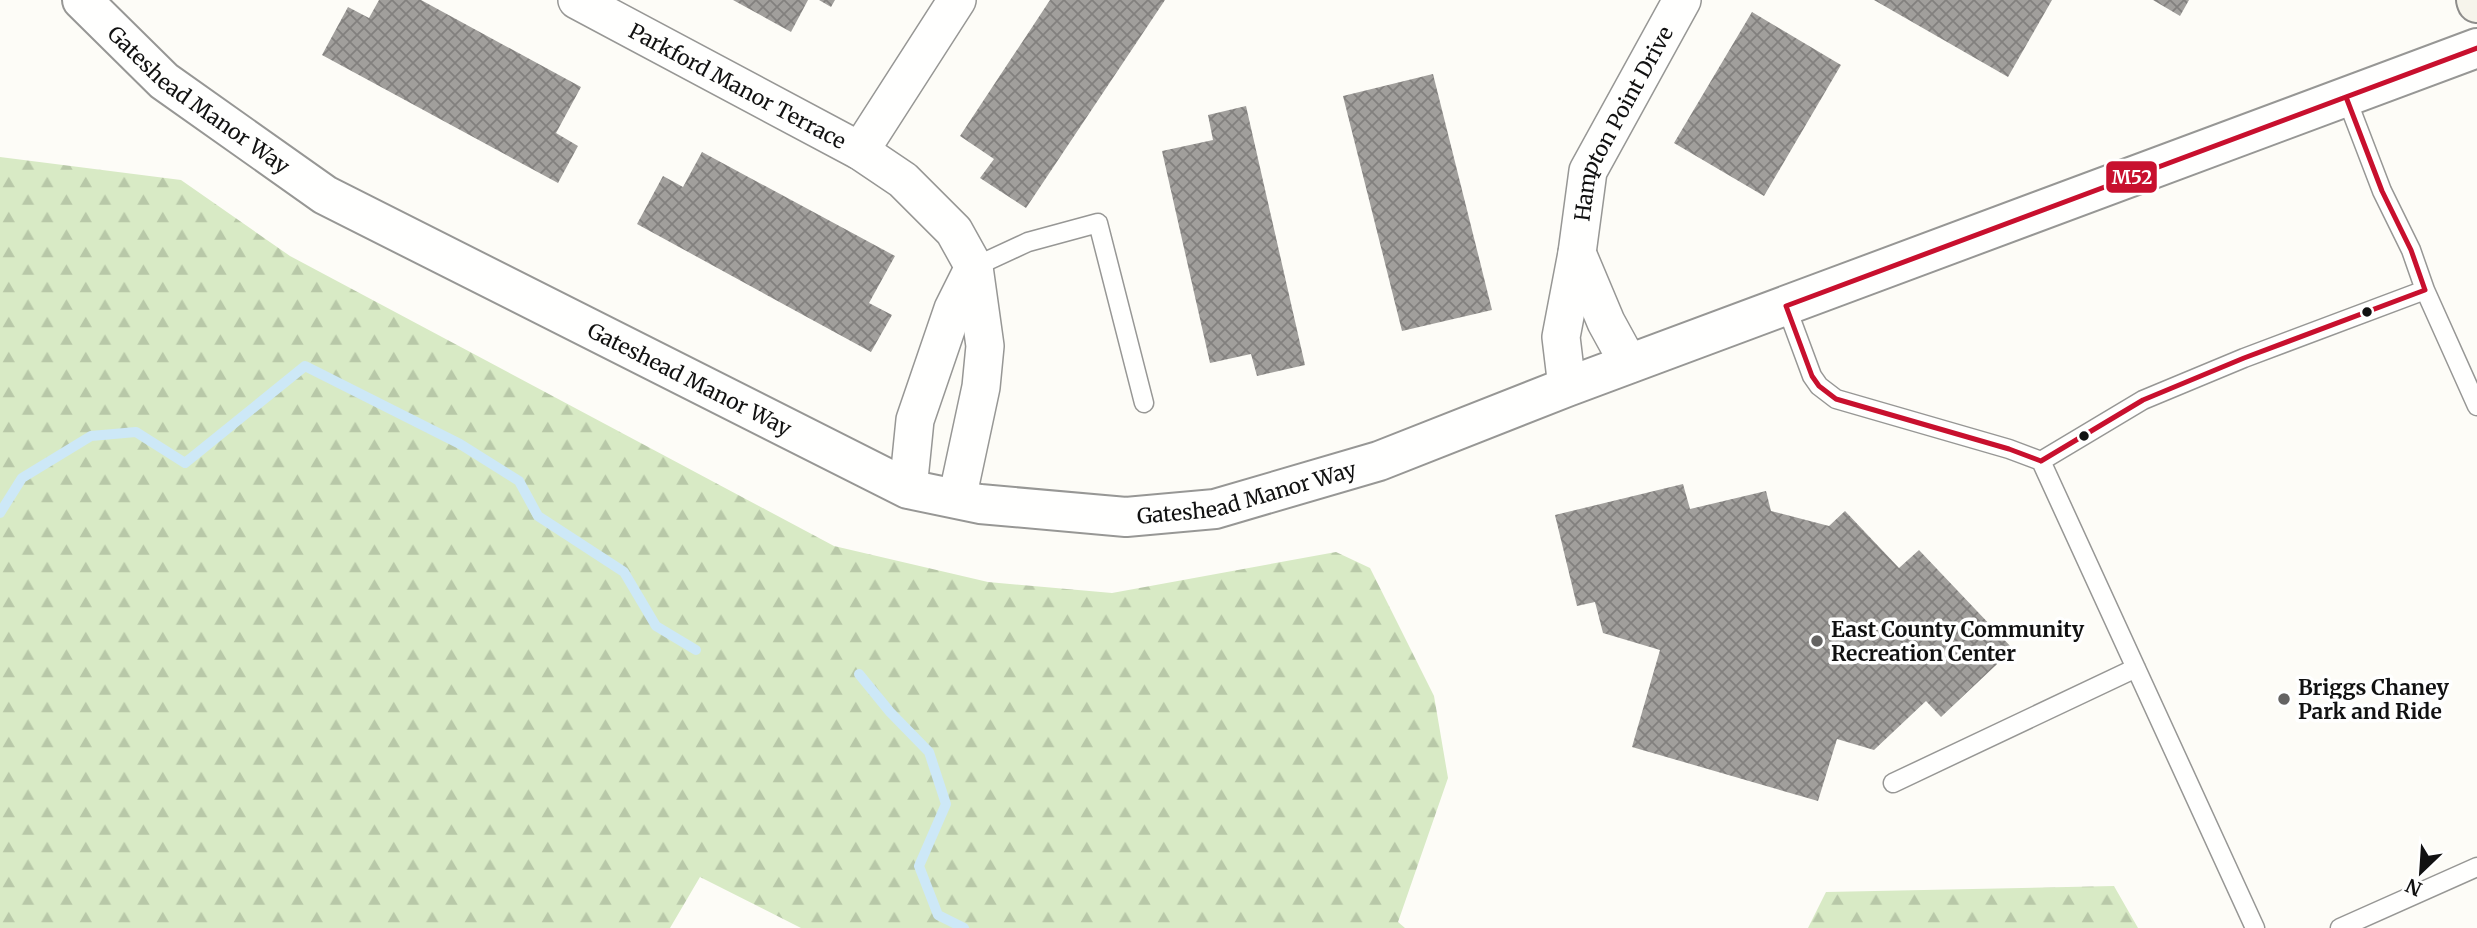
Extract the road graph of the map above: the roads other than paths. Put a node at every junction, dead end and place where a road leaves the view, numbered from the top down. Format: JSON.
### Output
{"nodes":[{"id":1,"x":82,"y":0,"type":"edge"},
{"id":2,"x":577,"y":0,"type":"edge"},
{"id":3,"x":957,"y":0,"type":"edge"},
{"id":4,"x":1682,"y":0,"type":"edge"},
{"id":5,"x":2477,"y":48,"type":"edge"},
{"id":6,"x":2346,"y":97,"type":"junction"},
{"id":7,"x":860,"y":151,"type":"junction"},
{"id":8,"x":1577,"y":253,"type":"junction"},
{"id":9,"x":974,"y":267,"type":"junction"},
{"id":10,"x":2425,"y":290,"type":"junction"},
{"id":11,"x":1786,"y":306,"type":"junction"},
{"id":12,"x":1629,"y":364,"type":"junction"},
{"id":13,"x":1567,"y":387,"type":"junction"},
{"id":14,"x":1144,"y":403,"type":"dead end"},
{"id":15,"x":2477,"y":406,"type":"edge"},
{"id":16,"x":2041,"y":461,"type":"junction"},
{"id":17,"x":908,"y":489,"type":"junction"},
{"id":18,"x":957,"y":499,"type":"junction"},
{"id":19,"x":2136,"y":668,"type":"junction"},
{"id":20,"x":1893,"y":783,"type":"dead end"},
{"id":21,"x":2476,"y":870,"type":"edge"},
{"id":22,"x":2255,"y":928,"type":"edge"},
{"id":23,"x":2340,"y":928,"type":"edge"}],
"edges":[{"from":1,"to":17,"type":"street","name":"Gateshead Manor Way"},
{"from":2,"to":7,"type":"street","name":"Parkford Manor Terrace"},
{"from":3,"to":7,"type":"street"},
{"from":4,"to":8,"type":"street","name":"Hampton Point Drive"},
{"from":5,"to":6,"type":"street","name":"Gateshead Manor Way"},
{"from":6,"to":10,"type":"lane"},
{"from":6,"to":11,"type":"street","name":"Gateshead Manor Way"},
{"from":7,"to":9,"type":"street","name":"Parkford Manor Terrace"},
{"from":8,"to":12,"type":"street","name":"Hampton Point Drive"},
{"from":8,"to":13,"type":"street","name":"Hampton Point Drive"},
{"from":9,"to":14,"type":"lane"},
{"from":9,"to":17,"type":"street"},
{"from":9,"to":18,"type":"street"},
{"from":10,"to":15,"type":"lane"},
{"from":10,"to":16,"type":"lane"},
{"from":11,"to":12,"type":"street","name":"Gateshead Manor Way"},
{"from":11,"to":16,"type":"lane"},
{"from":12,"to":13,"type":"street","name":"Gateshead Manor Way"},
{"from":13,"to":18,"type":"street","name":"Gateshead Manor Way"},
{"from":16,"to":19,"type":"lane"},
{"from":17,"to":18,"type":"street","name":"Gateshead Manor Way"},
{"from":19,"to":20,"type":"lane"},
{"from":19,"to":22,"type":"lane"},
{"from":21,"to":23,"type":"lane"}]}
